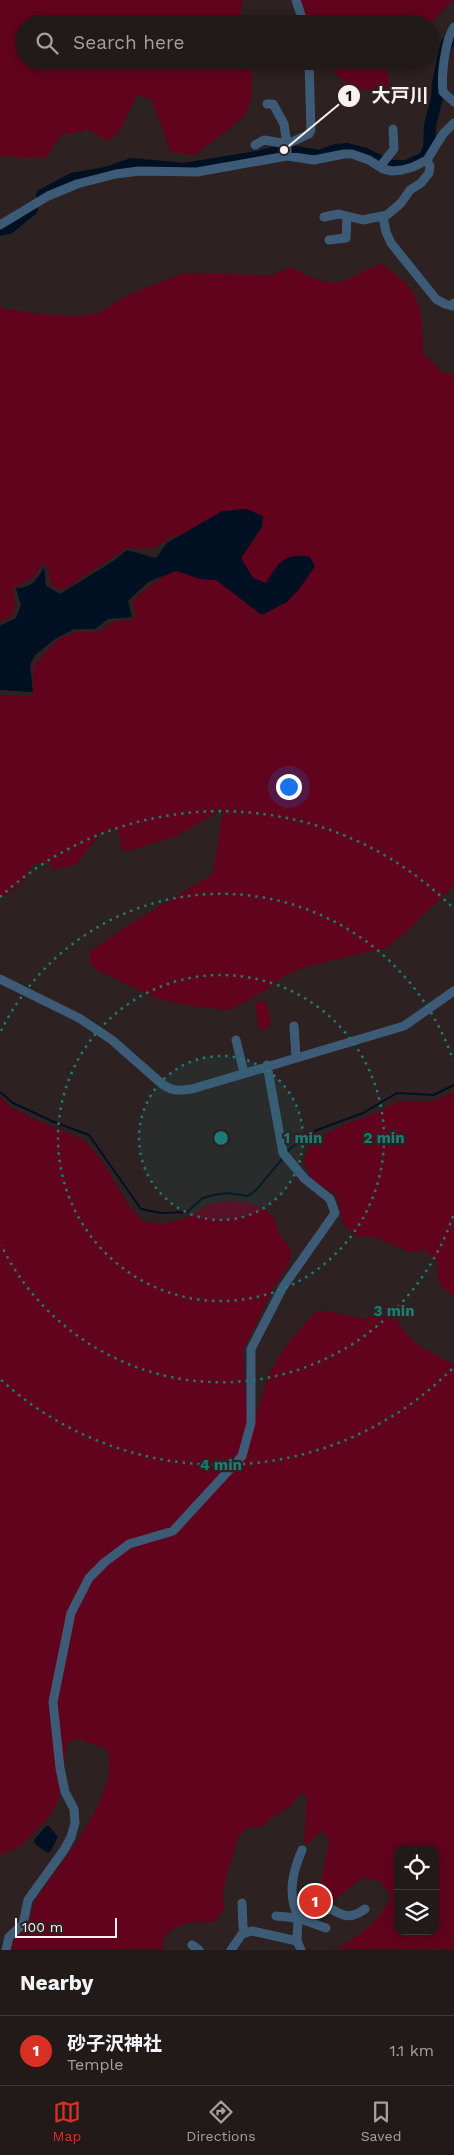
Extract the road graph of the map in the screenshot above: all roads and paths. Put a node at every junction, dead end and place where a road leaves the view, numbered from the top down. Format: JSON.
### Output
{"nodes":[{"id":1,"x":296,"y":0,"type":"edge"},
{"id":2,"x":301,"y":15,"type":"edge"},
{"id":3,"x":454,"y":27,"type":"edge"},
{"id":4,"x":309,"y":70,"type":"edge"},
{"id":5,"x":454,"y":102,"type":"edge"},
{"id":6,"x":267,"y":104,"type":"dead end"},
{"id":7,"x":454,"y":123,"type":"edge"},
{"id":8,"x":394,"y":129,"type":"dead end"},
{"id":9,"x":255,"y":145,"type":"dead end"},
{"id":10,"x":287,"y":150,"type":"junction"},
{"id":11,"x":427,"y":160,"type":"junction"},
{"id":12,"x":383,"y":165,"type":"junction"},
{"id":13,"x":347,"y":216,"type":"junction"},
{"id":14,"x":324,"y":217,"type":"dead end"},
{"id":15,"x":383,"y":217,"type":"junction"},
{"id":16,"x":0,"y":225,"type":"edge"},
{"id":17,"x":329,"y":240,"type":"dead end"},
{"id":18,"x":454,"y":303,"type":"edge"},
{"id":19,"x":0,"y":979,"type":"edge"},
{"id":20,"x":454,"y":991,"type":"edge"},
{"id":21,"x":294,"y":1026,"type":"dead end"},
{"id":22,"x":236,"y":1040,"type":"dead end"},
{"id":23,"x":296,"y":1057,"type":"junction"},
{"id":24,"x":267,"y":1065,"type":"junction"},
{"id":25,"x":244,"y":1073,"type":"junction"},
{"id":26,"x":302,"y":1850,"type":"dead end"},
{"id":27,"x":242,"y":1903,"type":"dead end"},
{"id":28,"x":365,"y":1909,"type":"dead end"},
{"id":29,"x":276,"y":1916,"type":"dead end"},
{"id":30,"x":298,"y":1917,"type":"junction"},
{"id":31,"x":326,"y":1928,"type":"dead end"},
{"id":32,"x":246,"y":1933,"type":"junction"},
{"id":33,"x":296,"y":1941,"type":"junction"},
{"id":34,"x":6,"y":1950,"type":"edge"},
{"id":35,"x":230,"y":1950,"type":"edge"},
{"id":36,"x":301,"y":1950,"type":"edge"}],
"edges":[{"from":1,"to":2,"type":"street"},
{"from":3,"to":5,"type":"street"},
{"from":4,"to":10,"type":"street"},
{"from":6,"to":10,"type":"street"},
{"from":7,"to":11,"type":"street"},
{"from":8,"to":12,"type":"street"},
{"from":9,"to":10,"type":"street"},
{"from":10,"to":12,"type":"street"},
{"from":10,"to":16,"type":"street"},
{"from":11,"to":12,"type":"street"},
{"from":11,"to":15,"type":"street"},
{"from":13,"to":14,"type":"street"},
{"from":13,"to":15,"type":"street"},
{"from":13,"to":17,"type":"street"},
{"from":15,"to":18,"type":"street"},
{"from":19,"to":25,"type":"street"},
{"from":20,"to":23,"type":"street"},
{"from":21,"to":23,"type":"street"},
{"from":22,"to":25,"type":"street"},
{"from":23,"to":24,"type":"street"},
{"from":24,"to":25,"type":"street"},
{"from":24,"to":34,"type":"street"},
{"from":26,"to":30,"type":"street"},
{"from":27,"to":32,"type":"street"},
{"from":28,"to":30,"type":"street"},
{"from":29,"to":30,"type":"street"},
{"from":30,"to":31,"type":"street"},
{"from":30,"to":33,"type":"street"},
{"from":32,"to":33,"type":"street"},
{"from":32,"to":35,"type":"street"},
{"from":33,"to":36,"type":"street"}]}
